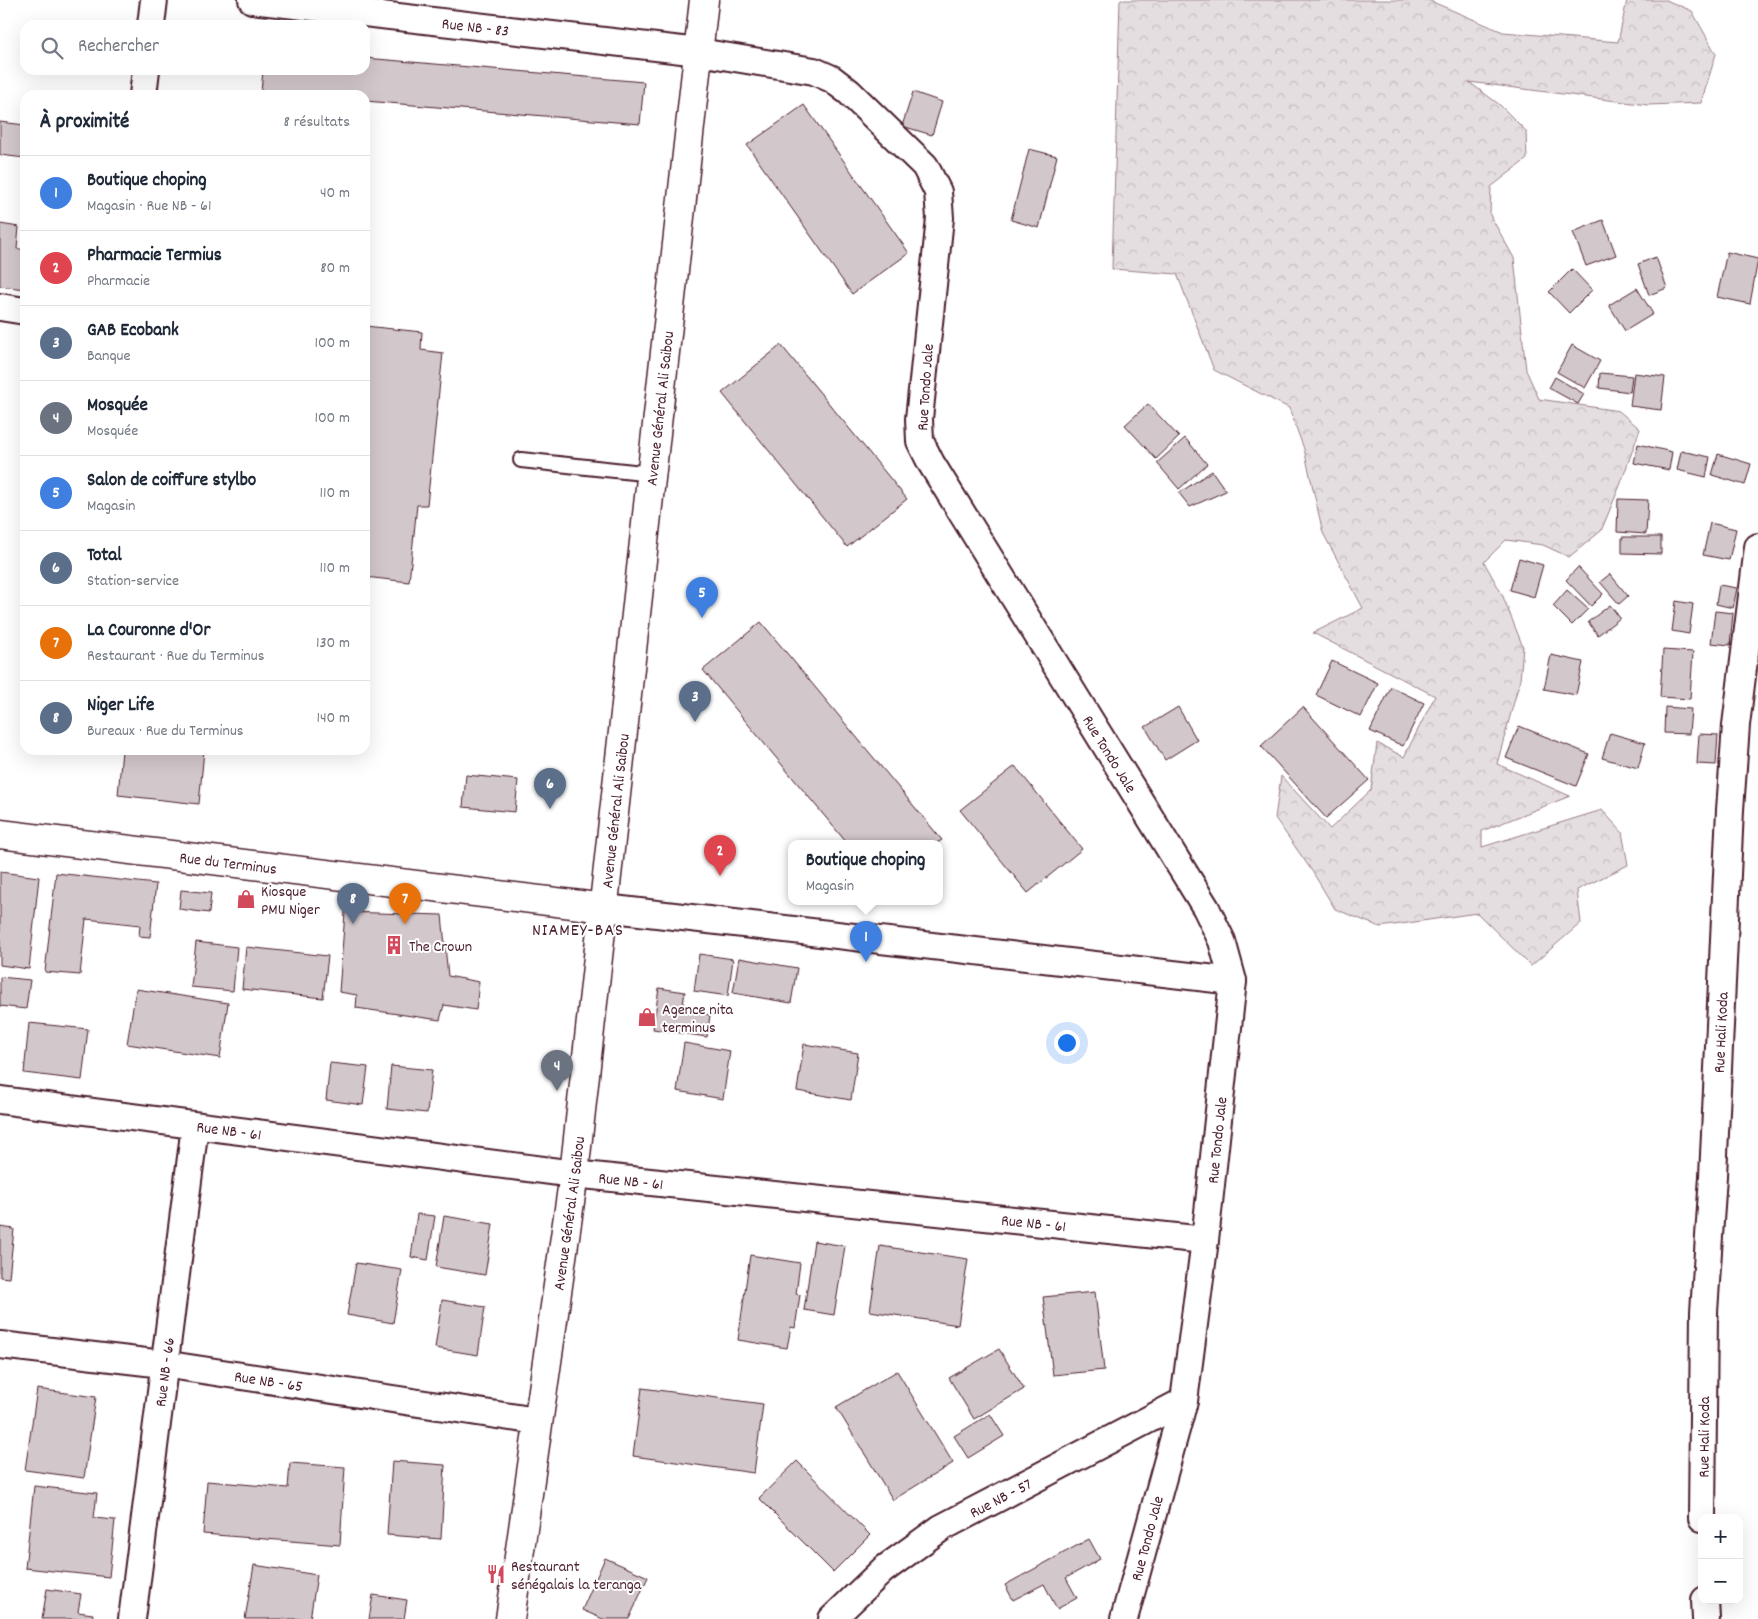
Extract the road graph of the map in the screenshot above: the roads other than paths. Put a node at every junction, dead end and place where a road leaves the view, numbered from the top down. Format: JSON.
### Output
{"nodes":[{"id":1,"x":154,"y":0,"type":"edge"},
{"id":2,"x":252,"y":0,"type":"edge"},
{"id":3,"x":704,"y":0,"type":"edge"},
{"id":4,"x":152,"y":20,"type":"edge"},
{"id":5,"x":699,"y":52,"type":"junction"},
{"id":6,"x":145,"y":75,"type":"edge"},
{"id":7,"x":144,"y":90,"type":"edge"},
{"id":8,"x":0,"y":306,"type":"edge"},
{"id":9,"x":20,"y":310,"type":"edge"},
{"id":10,"x":521,"y":460,"type":"dead end"},
{"id":11,"x":652,"y":474,"type":"junction"},
{"id":12,"x":1758,"y":547,"type":"edge"},
{"id":13,"x":0,"y":834,"type":"edge"},
{"id":14,"x":604,"y":908,"type":"junction"},
{"id":15,"x":1233,"y":981,"type":"junction"},
{"id":16,"x":0,"y":1100,"type":"edge"},
{"id":17,"x":195,"y":1126,"type":"junction"},
{"id":18,"x":574,"y":1174,"type":"junction"},
{"id":19,"x":1205,"y":1240,"type":"junction"},
{"id":20,"x":0,"y":1345,"type":"edge"},
{"id":21,"x":163,"y":1364,"type":"junction"},
{"id":22,"x":1184,"y":1401,"type":"junction"},
{"id":23,"x":537,"y":1421,"type":"junction"},
{"id":24,"x":1702,"y":1514,"type":"edge"},
{"id":25,"x":1705,"y":1604,"type":"edge"},
{"id":26,"x":132,"y":1619,"type":"edge"},
{"id":27,"x":510,"y":1619,"type":"edge"},
{"id":28,"x":832,"y":1619,"type":"edge"},
{"id":29,"x":1124,"y":1619,"type":"edge"},
{"id":30,"x":1706,"y":1619,"type":"edge"}],
"edges":[{"from":1,"to":4,"type":"street"},
{"from":2,"to":5,"type":"street","name":"Rue NB - 83"},
{"from":3,"to":5,"type":"street","name":"Avenue Général Ali Saibou"},
{"from":5,"to":11,"type":"street","name":"Avenue Général Ali Saibou"},
{"from":5,"to":15,"type":"street","name":"Rue Tondo Jale"},
{"from":6,"to":7,"type":"street"},
{"from":8,"to":9,"type":"street"},
{"from":10,"to":11,"type":"lane"},
{"from":11,"to":14,"type":"street","name":"Avenue Général Ali Saibou"},
{"from":12,"to":24,"type":"street","name":"Rue Hali Koda"},
{"from":13,"to":14,"type":"street","name":"Rue du Terminus"},
{"from":14,"to":15,"type":"street"},
{"from":14,"to":18,"type":"street","name":"Avenue Général Ali Saibou"},
{"from":15,"to":19,"type":"street","name":"Rue Tondo Jale"},
{"from":16,"to":17,"type":"street","name":"Rue NB - 61"},
{"from":17,"to":18,"type":"street","name":"Rue NB - 61"},
{"from":17,"to":21,"type":"street","name":"Rue NB - 66"},
{"from":18,"to":19,"type":"street","name":"Rue NB - 61"},
{"from":18,"to":23,"type":"street","name":"Avenue Général Ali Saibou"},
{"from":19,"to":22,"type":"street","name":"Rue Tondo Jale"},
{"from":20,"to":21,"type":"street","name":"Rue NB - 65"},
{"from":21,"to":23,"type":"street","name":"Rue NB - 65"},
{"from":21,"to":26,"type":"street","name":"Rue NB - 66"},
{"from":22,"to":28,"type":"street","name":"Rue NB - 57"},
{"from":22,"to":29,"type":"street","name":"Rue Tondo Jale"},
{"from":23,"to":27,"type":"street","name":"Avenue Général Ali Saibou"},
{"from":25,"to":30,"type":"street"}]}
